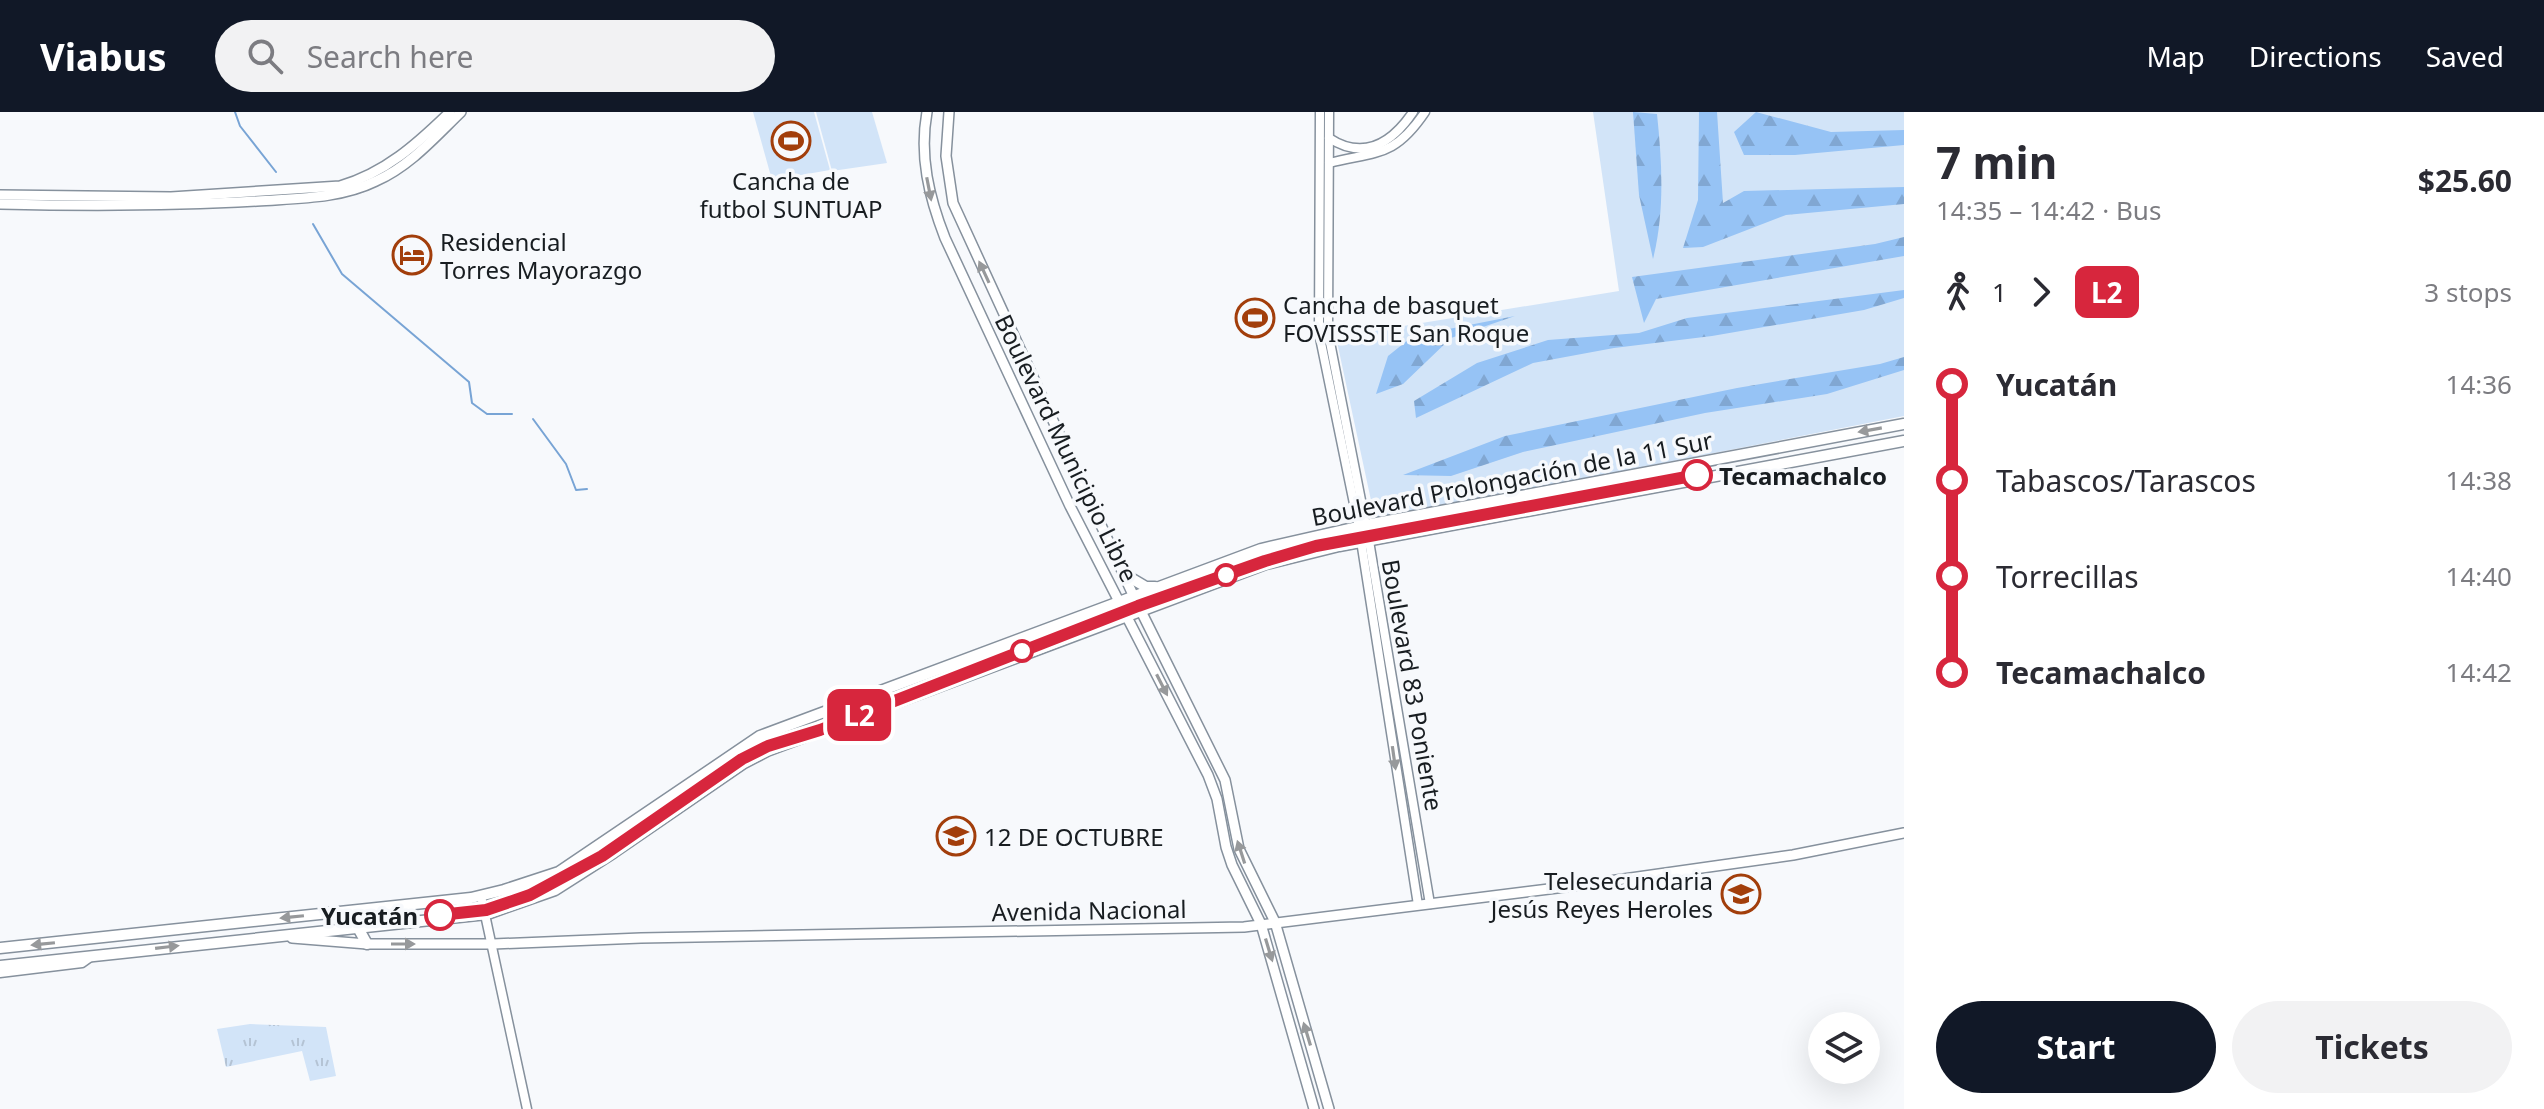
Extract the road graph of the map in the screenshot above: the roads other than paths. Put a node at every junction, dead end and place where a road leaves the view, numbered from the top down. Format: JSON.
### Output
{"nodes":[{"id":1,"x":450,"y":112,"type":"edge"},
{"id":2,"x":461,"y":112,"type":"edge"},
{"id":3,"x":927,"y":112,"type":"edge"},
{"id":4,"x":949,"y":112,"type":"edge"},
{"id":5,"x":1320,"y":112,"type":"edge"},
{"id":6,"x":1329,"y":112,"type":"edge"},
{"id":7,"x":1413,"y":112,"type":"edge"},
{"id":8,"x":1425,"y":112,"type":"edge"},
{"id":9,"x":1325,"y":126,"type":"junction"},
{"id":10,"x":1329,"y":138,"type":"junction"},
{"id":11,"x":1340,"y":145,"type":"junction"},
{"id":12,"x":1340,"y":160,"type":"junction"},
{"id":13,"x":1329,"y":163,"type":"junction"},
{"id":14,"x":1324,"y":182,"type":"junction"},
{"id":15,"x":0,"y":195,"type":"edge"},
{"id":16,"x":0,"y":204,"type":"edge"},
{"id":17,"x":1904,"y":424,"type":"edge"},
{"id":18,"x":1904,"y":441,"type":"edge"},
{"id":19,"x":1362,"y":526,"type":"junction"},
{"id":20,"x":1365,"y":542,"type":"junction"},
{"id":21,"x":1124,"y":574,"type":"junction"},
{"id":22,"x":1169,"y":585,"type":"junction"},
{"id":23,"x":1134,"y":597,"type":"junction"},
{"id":24,"x":1119,"y":603,"type":"junction"},
{"id":25,"x":1140,"y":610,"type":"junction"},
{"id":26,"x":1126,"y":616,"type":"junction"},
{"id":27,"x":1904,"y":833,"type":"edge"},
{"id":28,"x":481,"y":896,"type":"junction"},
{"id":29,"x":1430,"y":904,"type":"junction"},
{"id":30,"x":1418,"y":905,"type":"junction"},
{"id":31,"x":487,"y":914,"type":"junction"},
{"id":32,"x":1275,"y":922,"type":"junction"},
{"id":33,"x":1261,"y":924,"type":"junction"},
{"id":34,"x":357,"y":926,"type":"junction"},
{"id":35,"x":269,"y":937,"type":"junction"},
{"id":36,"x":367,"y":944,"type":"junction"},
{"id":37,"x":493,"y":944,"type":"junction"},
{"id":38,"x":0,"y":948,"type":"edge"},
{"id":39,"x":90,"y":957,"type":"junction"},
{"id":40,"x":0,"y":966,"type":"edge"},
{"id":41,"x":0,"y":973,"type":"edge"},
{"id":42,"x":527,"y":1109,"type":"edge"},
{"id":43,"x":1314,"y":1109,"type":"edge"},
{"id":44,"x":1329,"y":1109,"type":"edge"}],
"edges":[{"from":1,"to":15,"type":"main road"},
{"from":2,"to":16,"type":"main road"},
{"from":3,"to":24,"type":"main road","name":"Boulevard Municipio Libre","one_way":true},
{"from":21,"to":4,"type":"main road","name":"Boulevard Municipio Libre","one_way":true},
{"from":5,"to":9,"type":"street"},
{"from":6,"to":9,"type":"street"},
{"from":7,"to":11,"type":"street"},
{"from":8,"to":12,"type":"street"},
{"from":9,"to":10,"type":"street"},
{"from":9,"to":14,"type":"street"},
{"from":10,"to":11,"type":"street"},
{"from":10,"to":13,"type":"street"},
{"from":11,"to":12,"type":"street"},
{"from":12,"to":13,"type":"street"},
{"from":13,"to":14,"type":"street"},
{"from":14,"to":19,"type":"street","name":"Boulevard 83 Poniente"},
{"from":17,"to":19,"type":"main road","name":"Boulevard Prolongación de la 11 Sur","one_way":true},
{"from":18,"to":20,"type":"main road","name":"Boulevard Prolongación de la 11 Sur"},
{"from":19,"to":20,"type":"street","name":"Boulevard 83 Poniente"},
{"from":19,"to":22,"type":"main road","name":"Boulevard Prolongación de la 11 Sur"},
{"from":20,"to":25,"type":"main road","name":"Boulevard Prolongación de la 11 Sur"},
{"from":20,"to":29,"type":"street","name":"Boulevard 83 Poniente"},
{"from":20,"to":30,"type":"street","name":"Boulevard 83 Poniente","one_way":true},
{"from":21,"to":22,"type":"main road"},
{"from":21,"to":23,"type":"main road","name":"Boulevard Municipio Libre"},
{"from":22,"to":23,"type":"main road","name":"Boulevard Prolongación de la 11 Sur"},
{"from":23,"to":24,"type":"main road","name":"Boulevard Prolongación de la 11 Sur"},
{"from":23,"to":25,"type":"main road","name":"Boulevard Municipio Libre"},
{"from":24,"to":26,"type":"main road","name":"Boulevard Municipio Libre"},
{"from":24,"to":28,"type":"main road","name":"Boulevard Prolongación de la 11 Sur"},
{"from":25,"to":26,"type":"main road","name":"Boulevard Prolongación de la 11 Sur"},
{"from":32,"to":25,"type":"main road","name":"Boulevard Municipio Libre","one_way":true},
{"from":26,"to":31,"type":"main road","name":"Boulevard Prolongación de la 11 Sur"},
{"from":26,"to":33,"type":"main road","name":"Boulevard Municipio Libre","one_way":true},
{"from":27,"to":29,"type":"main road","name":"Avenida Nacional"},
{"from":28,"to":31,"type":"street"},
{"from":28,"to":38,"type":"main road","name":"Boulevard Prolongación de la 11 Sur","one_way":true},
{"from":29,"to":30,"type":"main road","name":"Avenida Nacional"},
{"from":30,"to":32,"type":"main road","name":"Avenida Nacional"},
{"from":31,"to":34,"type":"main road","name":"Boulevard Prolongación de la 11 Sur"},
{"from":31,"to":37,"type":"street"},
{"from":32,"to":33,"type":"main road","name":"Avenida Nacional"},
{"from":44,"to":32,"type":"main road","name":"Boulevard Municipio Libre","one_way":true},
{"from":33,"to":37,"type":"main road","name":"Avenida Nacional"},
{"from":33,"to":43,"type":"main road","name":"Boulevard Municipio Libre","one_way":true},
{"from":34,"to":35,"type":"main road","name":"Boulevard Prolongación de la 11 Sur"},
{"from":34,"to":36,"type":"main road"},
{"from":35,"to":36,"type":"main road","name":"Avenida Nacional"},
{"from":39,"to":35,"type":"main road","name":"Boulevard Prolongación de la 11 Sur","one_way":true},
{"from":36,"to":37,"type":"main road","name":"Avenida Nacional","one_way":true},
{"from":37,"to":42,"type":"street"},
{"from":39,"to":40,"type":"main road","name":"Boulevard Prolongación de la 11 Sur"},
{"from":39,"to":41,"type":"street"}]}
